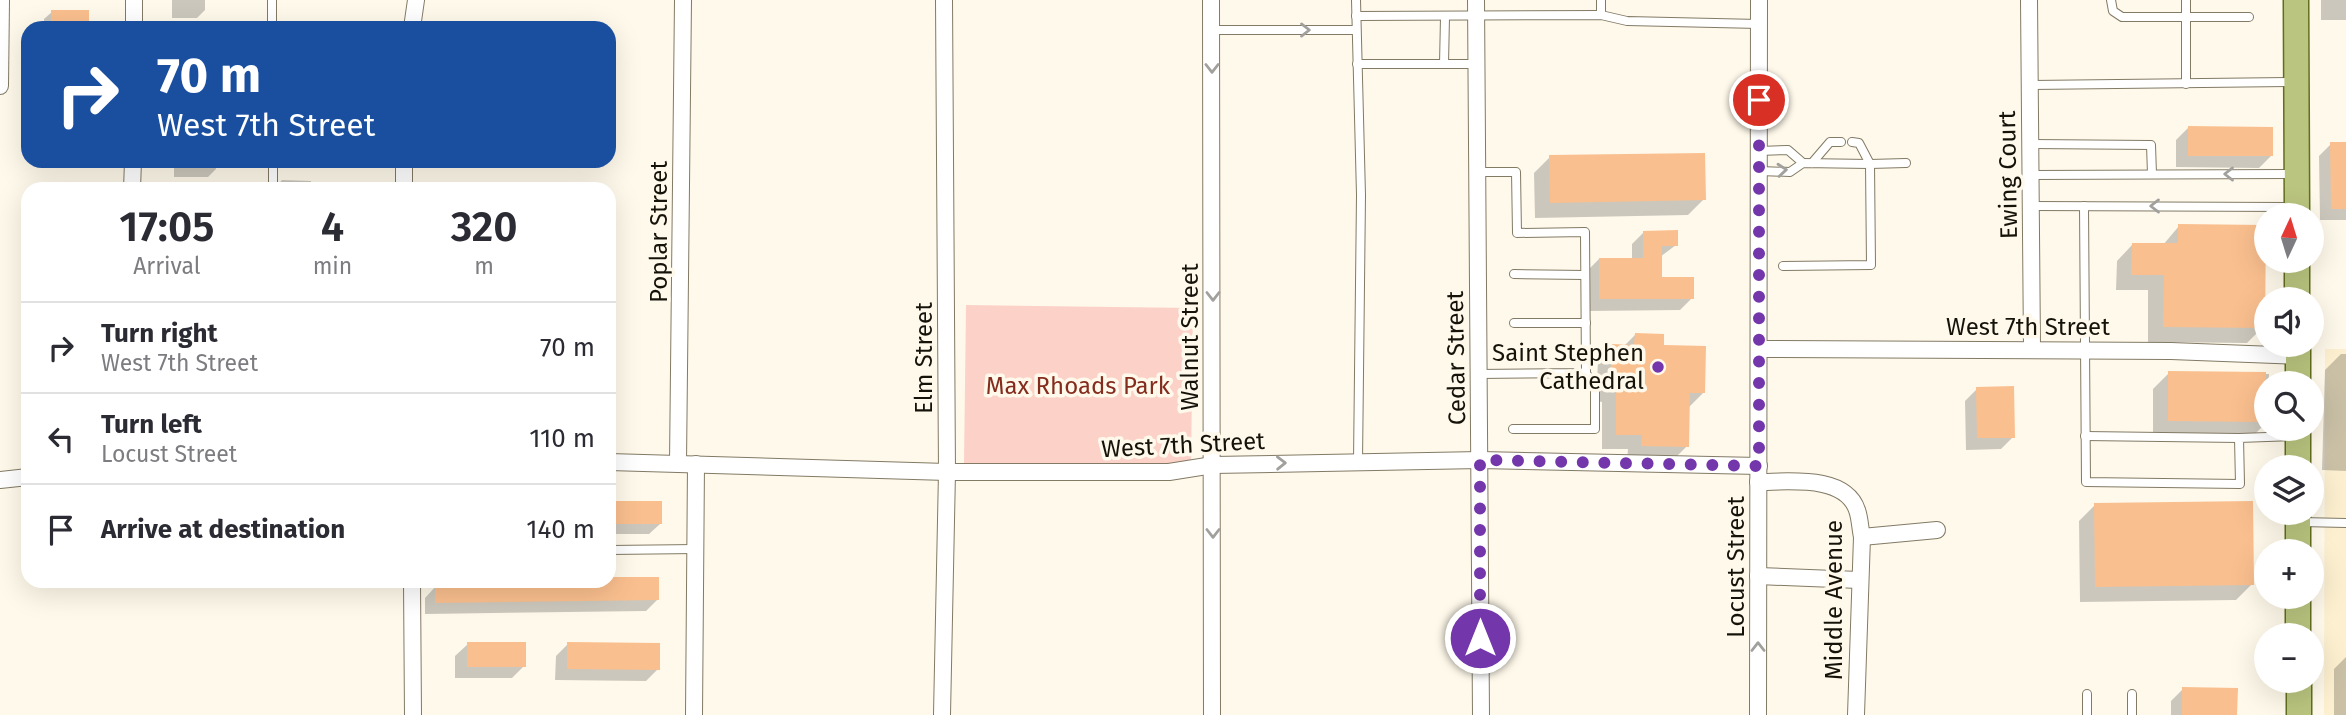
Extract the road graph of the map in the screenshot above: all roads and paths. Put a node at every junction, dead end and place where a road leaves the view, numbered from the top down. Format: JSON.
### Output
{"nodes":[{"id":1,"x":1,"y":0,"type":"edge"},
{"id":2,"x":134,"y":0,"type":"edge"},
{"id":3,"x":272,"y":0,"type":"edge"},
{"id":4,"x":416,"y":0,"type":"edge"},
{"id":5,"x":683,"y":0,"type":"edge"},
{"id":6,"x":944,"y":0,"type":"edge"},
{"id":7,"x":1211,"y":0,"type":"edge"},
{"id":8,"x":1356,"y":0,"type":"edge"},
{"id":9,"x":1476,"y":0,"type":"edge"},
{"id":10,"x":1601,"y":0,"type":"edge"},
{"id":11,"x":1759,"y":0,"type":"edge"},
{"id":12,"x":2029,"y":0,"type":"edge"},
{"id":13,"x":2111,"y":0,"type":"edge"},
{"id":14,"x":2186,"y":0,"type":"edge"},
{"id":15,"x":2296,"y":0,"type":"edge"},
{"id":16,"x":1601,"y":15,"type":"junction"},
{"id":17,"x":1356,"y":16,"type":"junction"},
{"id":18,"x":1446,"y":17,"type":"junction"},
{"id":19,"x":2186,"y":17,"type":"junction"},
{"id":20,"x":2249,"y":17,"type":"dead end"},
{"id":21,"x":1476,"y":18,"type":"junction"},
{"id":22,"x":134,"y":21,"type":"edge"},
{"id":23,"x":272,"y":21,"type":"edge"},
{"id":24,"x":413,"y":21,"type":"edge"},
{"id":25,"x":1759,"y":24,"type":"junction"},
{"id":26,"x":1212,"y":30,"type":"junction"},
{"id":27,"x":1356,"y":30,"type":"junction"},
{"id":28,"x":1357,"y":64,"type":"junction"},
{"id":29,"x":1444,"y":64,"type":"junction"},
{"id":30,"x":1476,"y":64,"type":"junction"},
{"id":31,"x":2296,"y":82,"type":"junction"},
{"id":32,"x":2186,"y":83,"type":"junction"},
{"id":33,"x":2029,"y":85,"type":"junction"},
{"id":34,"x":0,"y":86,"type":"edge"},
{"id":35,"x":1841,"y":142,"type":"dead end"},
{"id":36,"x":1852,"y":142,"type":"dead end"},
{"id":37,"x":2030,"y":144,"type":"junction"},
{"id":38,"x":1759,"y":151,"type":"junction"},
{"id":39,"x":1808,"y":163,"type":"junction"},
{"id":40,"x":1906,"y":163,"type":"dead end"},
{"id":41,"x":1870,"y":164,"type":"junction"},
{"id":42,"x":1759,"y":171,"type":"junction"},
{"id":43,"x":1477,"y":172,"type":"junction"},
{"id":44,"x":2152,"y":174,"type":"junction"},
{"id":45,"x":2297,"y":174,"type":"junction"},
{"id":46,"x":2030,"y":175,"type":"junction"},
{"id":47,"x":2297,"y":203,"type":"edge"},
{"id":48,"x":2031,"y":206,"type":"junction"},
{"id":49,"x":2084,"y":206,"type":"junction"},
{"id":50,"x":2254,"y":210,"type":"edge"},
{"id":51,"x":1783,"y":266,"type":"dead end"},
{"id":52,"x":1514,"y":274,"type":"dead end"},
{"id":53,"x":1585,"y":275,"type":"junction"},
{"id":54,"x":1514,"y":323,"type":"dead end"},
{"id":55,"x":1586,"y":323,"type":"junction"},
{"id":56,"x":1759,"y":349,"type":"junction"},
{"id":57,"x":2032,"y":349,"type":"junction"},
{"id":58,"x":2085,"y":350,"type":"junction"},
{"id":59,"x":2254,"y":351,"type":"edge"},
{"id":60,"x":1586,"y":373,"type":"junction"},
{"id":61,"x":1478,"y":374,"type":"junction"},
{"id":62,"x":1513,"y":429,"type":"dead end"},
{"id":63,"x":2085,"y":436,"type":"junction"},
{"id":64,"x":2254,"y":436,"type":"edge"},
{"id":65,"x":2239,"y":438,"type":"junction"},
{"id":66,"x":1480,"y":460,"type":"junction"},
{"id":67,"x":616,"y":462,"type":"edge"},
{"id":68,"x":1358,"y":462,"type":"junction"},
{"id":69,"x":678,"y":463,"type":"junction"},
{"id":70,"x":696,"y":464,"type":"junction"},
{"id":71,"x":1213,"y":464,"type":"junction"},
{"id":72,"x":947,"y":472,"type":"junction"},
{"id":73,"x":1758,"y":474,"type":"junction"},
{"id":74,"x":21,"y":478,"type":"edge"},
{"id":75,"x":0,"y":480,"type":"edge"},
{"id":76,"x":2324,"y":520,"type":"edge"},
{"id":77,"x":2346,"y":523,"type":"edge"},
{"id":78,"x":1937,"y":530,"type":"dead end"},
{"id":79,"x":1862,"y":537,"type":"junction"},
{"id":80,"x":696,"y":549,"type":"junction"},
{"id":81,"x":616,"y":550,"type":"edge"},
{"id":82,"x":1758,"y":576,"type":"junction"},
{"id":83,"x":1859,"y":580,"type":"junction"},
{"id":84,"x":412,"y":588,"type":"edge"},
{"id":85,"x":2299,"y":693,"type":"edge"},
{"id":86,"x":2087,"y":694,"type":"dead end"},
{"id":87,"x":2132,"y":694,"type":"dead end"},
{"id":88,"x":413,"y":715,"type":"edge"},
{"id":89,"x":694,"y":715,"type":"edge"},
{"id":90,"x":942,"y":715,"type":"edge"},
{"id":91,"x":1212,"y":715,"type":"edge"},
{"id":92,"x":1481,"y":715,"type":"edge"},
{"id":93,"x":1758,"y":715,"type":"edge"},
{"id":94,"x":1856,"y":715,"type":"edge"},
{"id":95,"x":2087,"y":715,"type":"edge"},
{"id":96,"x":2132,"y":715,"type":"edge"},
{"id":97,"x":2299,"y":715,"type":"edge"}],
"edges":[{"from":1,"to":34,"type":"street"},
{"from":2,"to":22,"type":"street"},
{"from":3,"to":23,"type":"lane"},
{"from":4,"to":24,"type":"street"},
{"from":5,"to":69,"type":"street","name":"Poplar Street"},
{"from":6,"to":72,"type":"street","name":"Elm Street"},
{"from":7,"to":26,"type":"street","name":"Walnut Street"},
{"from":8,"to":17,"type":"lane"},
{"from":9,"to":21,"type":"street","name":"Cedar Street"},
{"from":10,"to":16,"type":"lane"},
{"from":11,"to":25,"type":"street","name":"Locust Street"},
{"from":12,"to":33,"type":"street","name":"Ewing Court"},
{"from":13,"to":19,"type":"lane"},
{"from":14,"to":19,"type":"lane"},
{"from":15,"to":31,"type":"main road"},
{"from":16,"to":21,"type":"lane"},
{"from":16,"to":25,"type":"lane"},
{"from":17,"to":18,"type":"lane"},
{"from":17,"to":27,"type":"lane"},
{"from":18,"to":21,"type":"lane"},
{"from":18,"to":29,"type":"lane"},
{"from":19,"to":20,"type":"lane"},
{"from":19,"to":32,"type":"lane"},
{"from":21,"to":30,"type":"street","name":"Cedar Street"},
{"from":25,"to":38,"type":"street","name":"Locust Street"},
{"from":26,"to":27,"type":"lane","one_way":true},
{"from":26,"to":71,"type":"street","name":"Walnut Street","one_way":true},
{"from":27,"to":28,"type":"lane"},
{"from":28,"to":29,"type":"lane"},
{"from":28,"to":68,"type":"lane"},
{"from":29,"to":30,"type":"lane"},
{"from":30,"to":43,"type":"street","name":"Cedar Street"},
{"from":31,"to":32,"type":"lane"},
{"from":31,"to":45,"type":"main road"},
{"from":32,"to":33,"type":"lane"},
{"from":33,"to":37,"type":"street","name":"Ewing Court"},
{"from":35,"to":39,"type":"lane"},
{"from":36,"to":41,"type":"lane"},
{"from":37,"to":44,"type":"lane"},
{"from":37,"to":46,"type":"street","name":"Ewing Court"},
{"from":38,"to":39,"type":"lane"},
{"from":38,"to":42,"type":"street","name":"Locust Street"},
{"from":39,"to":41,"type":"lane"},
{"from":42,"to":39,"type":"lane","one_way":true},
{"from":40,"to":41,"type":"lane"},
{"from":41,"to":51,"type":"lane"},
{"from":42,"to":56,"type":"street","name":"Locust Street"},
{"from":43,"to":53,"type":"lane"},
{"from":43,"to":61,"type":"street","name":"Cedar Street"},
{"from":45,"to":44,"type":"lane","one_way":true},
{"from":44,"to":46,"type":"lane"},
{"from":45,"to":47,"type":"main road"},
{"from":46,"to":48,"type":"street","name":"Ewing Court"},
{"from":48,"to":49,"type":"lane"},
{"from":48,"to":57,"type":"street","name":"Ewing Court"},
{"from":50,"to":49,"type":"lane","one_way":true},
{"from":49,"to":58,"type":"lane"},
{"from":52,"to":53,"type":"lane"},
{"from":53,"to":55,"type":"lane"},
{"from":54,"to":55,"type":"lane"},
{"from":55,"to":60,"type":"lane"},
{"from":56,"to":57,"type":"street","name":"West 7th Street"},
{"from":56,"to":73,"type":"street","name":"Locust Street"},
{"from":57,"to":58,"type":"street","name":"West 7th Street"},
{"from":58,"to":59,"type":"street","name":"West 7th Street"},
{"from":58,"to":63,"type":"lane"},
{"from":60,"to":61,"type":"lane"},
{"from":60,"to":62,"type":"lane"},
{"from":61,"to":66,"type":"street","name":"Cedar Street"},
{"from":63,"to":65,"type":"lane"},
{"from":63,"to":65,"type":"lane"},
{"from":64,"to":65,"type":"lane"},
{"from":66,"to":68,"type":"street","name":"West 7th Street"},
{"from":66,"to":73,"type":"street","name":"West 7th Street"},
{"from":66,"to":92,"type":"street","name":"Cedar Street"},
{"from":67,"to":69,"type":"street","name":"West 7th Street"},
{"from":71,"to":68,"type":"street","name":"West 7th Street","one_way":true},
{"from":69,"to":70,"type":"street","name":"West 7th Street"},
{"from":70,"to":72,"type":"street","name":"West 7th Street"},
{"from":70,"to":80,"type":"street"},
{"from":71,"to":72,"type":"street","name":"West 7th Street"},
{"from":71,"to":91,"type":"street","name":"Walnut Street","one_way":true},
{"from":72,"to":90,"type":"street","name":"Elm Street"},
{"from":73,"to":79,"type":"street","name":"Middle Avenue"},
{"from":73,"to":82,"type":"street","name":"Locust Street"},
{"from":74,"to":75,"type":"street"},
{"from":76,"to":77,"type":"lane"},
{"from":78,"to":79,"type":"street"},
{"from":79,"to":83,"type":"street","name":"Middle Avenue"},
{"from":80,"to":81,"type":"lane"},
{"from":80,"to":89,"type":"street"},
{"from":82,"to":83,"type":"street"},
{"from":93,"to":82,"type":"street","name":"Locust Street","one_way":true},
{"from":83,"to":94,"type":"street","name":"Middle Avenue"},
{"from":84,"to":88,"type":"street"},
{"from":85,"to":97,"type":"main road"},
{"from":86,"to":95,"type":"lane"},
{"from":87,"to":96,"type":"lane"}]}
